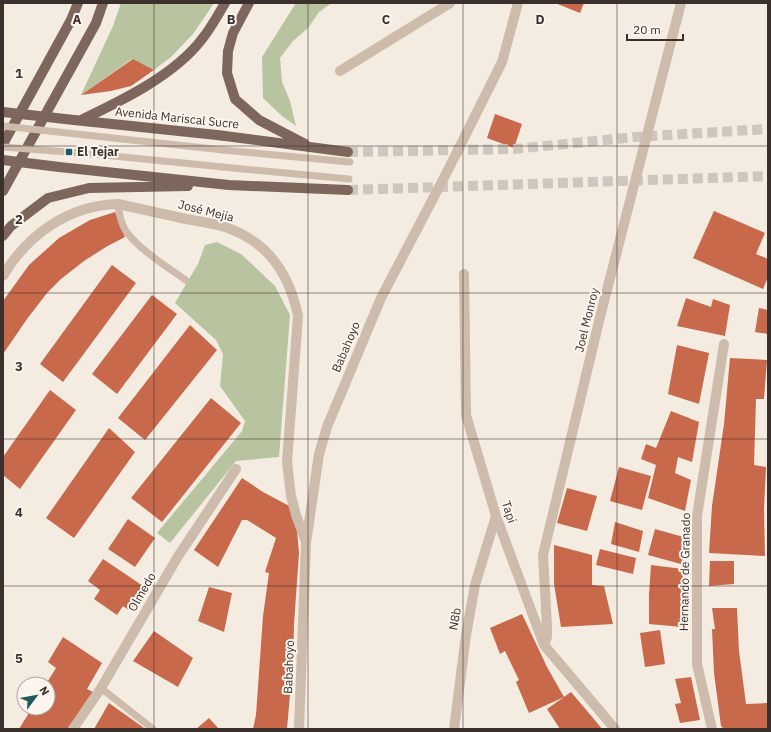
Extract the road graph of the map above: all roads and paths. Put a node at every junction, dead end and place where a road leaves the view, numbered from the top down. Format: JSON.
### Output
{"nodes":[{"id":1,"x":78,"y":3,"type":"edge"},
{"id":2,"x":103,"y":3,"type":"edge"},
{"id":3,"x":225,"y":3,"type":"edge"},
{"id":4,"x":249,"y":3,"type":"edge"},
{"id":5,"x":450,"y":3,"type":"edge"},
{"id":6,"x":518,"y":3,"type":"edge"},
{"id":7,"x":681,"y":3,"type":"edge"},
{"id":8,"x":340,"y":71,"type":"dead end"},
{"id":9,"x":3,"y":112,"type":"edge"},
{"id":10,"x":77,"y":120,"type":"junction"},
{"id":11,"x":3,"y":126,"type":"edge"},
{"id":12,"x":3,"y":145,"type":"edge"},
{"id":13,"x":310,"y":147,"type":"junction"},
{"id":14,"x":348,"y":152,"type":"tunnel mouth"},
{"id":15,"x":3,"y":160,"type":"edge"},
{"id":16,"x":350,"y":162,"type":"dead end"},
{"id":17,"x":349,"y":179,"type":"dead end"},
{"id":18,"x":229,"y":185,"type":"junction"},
{"id":19,"x":348,"y":190,"type":"tunnel mouth"},
{"id":20,"x":3,"y":191,"type":"edge"},
{"id":21,"x":118,"y":204,"type":"junction"},
{"id":22,"x":3,"y":236,"type":"edge"},
{"id":23,"x":464,"y":274,"type":"dead end"},
{"id":24,"x":3,"y":276,"type":"edge"},
{"id":25,"x":187,"y":280,"type":"dead end"},
{"id":26,"x":724,"y":344,"type":"dead end"},
{"id":27,"x":236,"y":469,"type":"dead end"},
{"id":28,"x":496,"y":516,"type":"junction"},
{"id":29,"x":306,"y":543,"type":"junction"},
{"id":30,"x":544,"y":645,"type":"junction"},
{"id":31,"x":101,"y":688,"type":"junction"},
{"id":32,"x":73,"y":729,"type":"edge"},
{"id":33,"x":153,"y":729,"type":"edge"},
{"id":34,"x":299,"y":729,"type":"edge"},
{"id":35,"x":454,"y":729,"type":"edge"},
{"id":36,"x":615,"y":729,"type":"edge"},
{"id":37,"x":712,"y":729,"type":"edge"}],
"edges":[{"from":1,"to":12,"type":"main road"},
{"from":2,"to":20,"type":"main road"},
{"from":3,"to":10,"type":"main road"},
{"from":4,"to":13,"type":"main road"},
{"from":5,"to":8,"type":"street"},
{"from":6,"to":29,"type":"street","name":"Babahoyo"},
{"from":7,"to":30,"type":"street","name":"Joel Monroy"},
{"from":9,"to":10,"type":"main road","name":"Avenida Mariscal Sucre","bridge":true},
{"from":10,"to":13,"type":"main road","name":"Avenida Mariscal Sucre"},
{"from":11,"to":16,"type":"lane","bridge":true},
{"from":12,"to":17,"type":"lane","bridge":true},
{"from":13,"to":14,"type":"main road","name":"Avenida Mariscal Sucre"},
{"from":15,"to":18,"type":"main road","bridge":true},
{"from":18,"to":19,"type":"main road"},
{"from":18,"to":22,"type":"main road"},
{"from":21,"to":24,"type":"street","name":"José Mejía"},
{"from":21,"to":25,"type":"lane"},
{"from":21,"to":29,"type":"street","name":"José Mejía"},
{"from":23,"to":28,"type":"street","name":"Tapi"},
{"from":26,"to":37,"type":"street","name":"Hernando de Granado"},
{"from":27,"to":31,"type":"street","name":"Olmedo"},
{"from":28,"to":30,"type":"street","name":"Tapi"},
{"from":28,"to":35,"type":"street","name":"N8b"},
{"from":29,"to":34,"type":"street","name":"Babahoyo"},
{"from":30,"to":36,"type":"street","name":"Tapi"},
{"from":31,"to":32,"type":"street","name":"Olmedo"},
{"from":31,"to":33,"type":"lane"}]}
